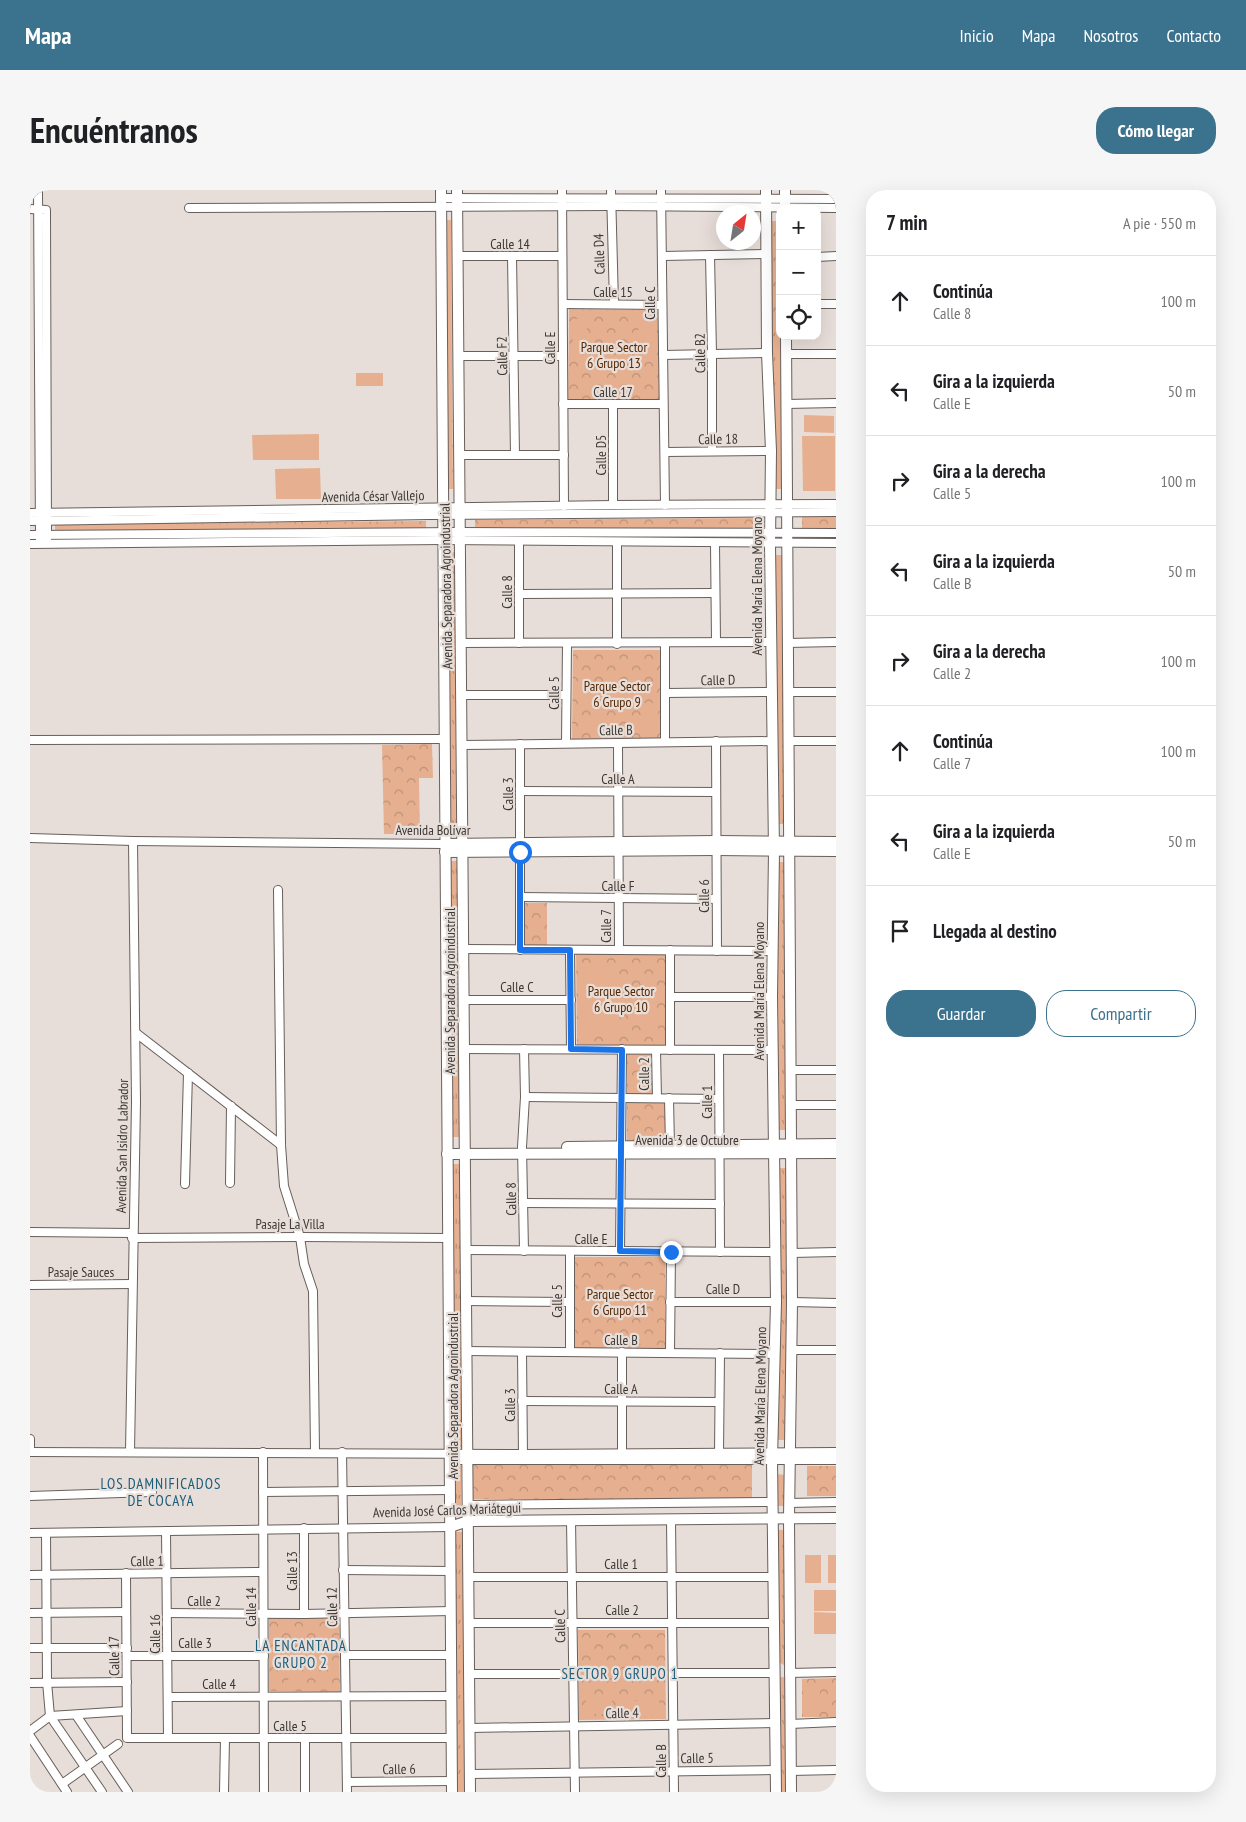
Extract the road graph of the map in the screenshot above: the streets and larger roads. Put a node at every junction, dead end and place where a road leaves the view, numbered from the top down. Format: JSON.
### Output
{"nodes":[{"id":1,"x":38,"y":190,"type":"edge"},
{"id":2,"x":441,"y":198,"type":"edge"},
{"id":3,"x":457,"y":198,"type":"edge"},
{"id":4,"x":562,"y":198,"type":"edge"},
{"id":5,"x":661,"y":198,"type":"edge"},
{"id":6,"x":610,"y":199,"type":"edge"},
{"id":7,"x":766,"y":199,"type":"edge"},
{"id":8,"x":836,"y":199,"type":"edge"},
{"id":9,"x":785,"y":202,"type":"edge"},
{"id":10,"x":189,"y":208,"type":"dead end"},
{"id":11,"x":836,"y":208,"type":"edge"},
{"id":12,"x":34,"y":209,"type":"edge"},
{"id":13,"x":767,"y":254,"type":"junction"},
{"id":14,"x":710,"y":255,"type":"junction"},
{"id":15,"x":458,"y":256,"type":"junction"},
{"id":16,"x":512,"y":256,"type":"junction"},
{"id":17,"x":562,"y":256,"type":"junction"},
{"id":18,"x":662,"y":256,"type":"junction"},
{"id":19,"x":821,"y":256,"type":"edge"},
{"id":20,"x":836,"y":256,"type":"edge"},
{"id":21,"x":563,"y":304,"type":"junction"},
{"id":22,"x":614,"y":304,"type":"junction"},
{"id":23,"x":821,"y":304,"type":"edge"},
{"id":24,"x":836,"y":304,"type":"edge"},
{"id":25,"x":662,"y":305,"type":"junction"},
{"id":26,"x":786,"y":340,"type":"edge"},
{"id":27,"x":767,"y":353,"type":"junction"},
{"id":28,"x":712,"y":354,"type":"junction"},
{"id":29,"x":786,"y":354,"type":"junction"},
{"id":30,"x":836,"y":354,"type":"edge"},
{"id":31,"x":663,"y":355,"type":"junction"},
{"id":32,"x":458,"y":356,"type":"junction"},
{"id":33,"x":515,"y":356,"type":"junction"},
{"id":34,"x":563,"y":356,"type":"junction"},
{"id":35,"x":564,"y":404,"type":"junction"},
{"id":36,"x":613,"y":404,"type":"junction"},
{"id":37,"x":664,"y":404,"type":"junction"},
{"id":38,"x":786,"y":404,"type":"junction"},
{"id":39,"x":836,"y":404,"type":"edge"},
{"id":40,"x":712,"y":451,"type":"junction"},
{"id":41,"x":665,"y":452,"type":"junction"},
{"id":42,"x":771,"y":452,"type":"junction"},
{"id":43,"x":459,"y":454,"type":"junction"},
{"id":44,"x":515,"y":454,"type":"junction"},
{"id":45,"x":564,"y":454,"type":"junction"},
{"id":46,"x":836,"y":504,"type":"edge"},
{"id":47,"x":613,"y":505,"type":"junction"},
{"id":48,"x":665,"y":505,"type":"junction"},
{"id":49,"x":564,"y":506,"type":"junction"},
{"id":50,"x":770,"y":508,"type":"junction"},
{"id":51,"x":786,"y":508,"type":"junction"},
{"id":52,"x":443,"y":511,"type":"junction"},
{"id":53,"x":459,"y":511,"type":"junction"},
{"id":54,"x":836,"y":512,"type":"edge"},
{"id":55,"x":30,"y":513,"type":"edge"},
{"id":56,"x":43,"y":516,"type":"junction"},
{"id":57,"x":30,"y":521,"type":"edge"},
{"id":58,"x":770,"y":532,"type":"junction"},
{"id":59,"x":786,"y":532,"type":"junction"},
{"id":60,"x":836,"y":533,"type":"edge"},
{"id":61,"x":30,"y":535,"type":"edge"},
{"id":62,"x":43,"y":535,"type":"junction"},
{"id":63,"x":443,"y":536,"type":"junction"},
{"id":64,"x":460,"y":536,"type":"junction"},
{"id":65,"x":519,"y":541,"type":"junction"},
{"id":66,"x":617,"y":542,"type":"junction"},
{"id":67,"x":715,"y":543,"type":"junction"},
{"id":68,"x":836,"y":543,"type":"edge"},
{"id":69,"x":30,"y":544,"type":"edge"},
{"id":70,"x":43,"y":544,"type":"junction"},
{"id":71,"x":770,"y":544,"type":"junction"},
{"id":72,"x":786,"y":544,"type":"junction"},
{"id":73,"x":715,"y":593,"type":"junction"},
{"id":74,"x":520,"y":594,"type":"junction"},
{"id":75,"x":617,"y":594,"type":"junction"},
{"id":76,"x":716,"y":642,"type":"junction"},
{"id":77,"x":770,"y":642,"type":"junction"},
{"id":78,"x":836,"y":642,"type":"edge"},
{"id":79,"x":461,"y":643,"type":"junction"},
{"id":80,"x":520,"y":643,"type":"junction"},
{"id":81,"x":666,"y":643,"type":"junction"},
{"id":82,"x":787,"y":643,"type":"junction"},
{"id":83,"x":567,"y":644,"type":"junction"},
{"id":84,"x":617,"y":644,"type":"junction"},
{"id":85,"x":771,"y":692,"type":"junction"},
{"id":86,"x":788,"y":692,"type":"junction"},
{"id":87,"x":836,"y":692,"type":"edge"},
{"id":88,"x":665,"y":693,"type":"junction"},
{"id":89,"x":461,"y":695,"type":"junction"},
{"id":90,"x":566,"y":695,"type":"junction"},
{"id":91,"x":444,"y":739,"type":"junction"},
{"id":92,"x":30,"y":740,"type":"edge"},
{"id":93,"x":716,"y":741,"type":"junction"},
{"id":94,"x":772,"y":741,"type":"junction"},
{"id":95,"x":788,"y":741,"type":"junction"},
{"id":96,"x":836,"y":741,"type":"edge"},
{"id":97,"x":665,"y":742,"type":"junction"},
{"id":98,"x":566,"y":743,"type":"junction"},
{"id":99,"x":618,"y":743,"type":"junction"},
{"id":100,"x":462,"y":744,"type":"junction"},
{"id":101,"x":520,"y":744,"type":"junction"},
{"id":102,"x":520,"y":791,"type":"junction"},
{"id":103,"x":618,"y":792,"type":"junction"},
{"id":104,"x":716,"y":792,"type":"junction"},
{"id":105,"x":30,"y":838,"type":"edge"},
{"id":106,"x":133,"y":841,"type":"junction"},
{"id":107,"x":836,"y":842,"type":"edge"},
{"id":108,"x":716,"y":845,"type":"junction"},
{"id":109,"x":619,"y":846,"type":"junction"},
{"id":110,"x":774,"y":847,"type":"junction"},
{"id":111,"x":790,"y":847,"type":"junction"},
{"id":112,"x":445,"y":848,"type":"junction"},
{"id":113,"x":462,"y":848,"type":"junction"},
{"id":114,"x":520,"y":848,"type":"junction"},
{"id":115,"x":836,"y":851,"type":"edge"},
{"id":116,"x":278,"y":890,"type":"dead end"},
{"id":117,"x":520,"y":897,"type":"junction"},
{"id":118,"x":619,"y":898,"type":"junction"},
{"id":119,"x":716,"y":899,"type":"junction"},
{"id":120,"x":463,"y":950,"type":"junction"},
{"id":121,"x":520,"y":950,"type":"junction"},
{"id":122,"x":570,"y":950,"type":"junction"},
{"id":123,"x":619,"y":950,"type":"junction"},
{"id":124,"x":670,"y":950,"type":"junction"},
{"id":125,"x":716,"y":951,"type":"junction"},
{"id":126,"x":772,"y":951,"type":"junction"},
{"id":127,"x":670,"y":997,"type":"junction"},
{"id":128,"x":772,"y":997,"type":"junction"},
{"id":129,"x":464,"y":1000,"type":"junction"},
{"id":130,"x":570,"y":1000,"type":"junction"},
{"id":131,"x":136,"y":1033,"type":"junction"},
{"id":132,"x":464,"y":1049,"type":"junction"},
{"id":133,"x":524,"y":1049,"type":"junction"},
{"id":134,"x":571,"y":1049,"type":"junction"},
{"id":135,"x":622,"y":1050,"type":"junction"},
{"id":136,"x":656,"y":1050,"type":"junction"},
{"id":137,"x":670,"y":1050,"type":"junction"},
{"id":138,"x":719,"y":1050,"type":"junction"},
{"id":139,"x":773,"y":1050,"type":"junction"},
{"id":140,"x":791,"y":1070,"type":"junction"},
{"id":141,"x":836,"y":1070,"type":"edge"},
{"id":142,"x":188,"y":1073,"type":"junction"},
{"id":143,"x":525,"y":1097,"type":"junction"},
{"id":144,"x":621,"y":1098,"type":"junction"},
{"id":145,"x":657,"y":1098,"type":"junction"},
{"id":146,"x":669,"y":1098,"type":"junction"},
{"id":147,"x":719,"y":1099,"type":"junction"},
{"id":148,"x":791,"y":1105,"type":"junction"},
{"id":149,"x":836,"y":1105,"type":"edge"},
{"id":150,"x":231,"y":1106,"type":"junction"},
{"id":151,"x":836,"y":1144,"type":"edge"},
{"id":152,"x":281,"y":1145,"type":"junction"},
{"id":153,"x":670,"y":1146,"type":"junction"},
{"id":154,"x":791,"y":1149,"type":"junction"},
{"id":155,"x":523,"y":1150,"type":"junction"},
{"id":156,"x":621,"y":1150,"type":"junction"},
{"id":157,"x":720,"y":1150,"type":"junction"},
{"id":158,"x":774,"y":1150,"type":"junction"},
{"id":159,"x":447,"y":1151,"type":"junction"},
{"id":160,"x":465,"y":1151,"type":"junction"},
{"id":161,"x":836,"y":1153,"type":"edge"},
{"id":162,"x":230,"y":1183,"type":"dead end"},
{"id":163,"x":185,"y":1184,"type":"dead end"},
{"id":164,"x":523,"y":1202,"type":"junction"},
{"id":165,"x":620,"y":1203,"type":"junction"},
{"id":166,"x":720,"y":1204,"type":"junction"},
{"id":167,"x":30,"y":1232,"type":"edge"},
{"id":168,"x":132,"y":1236,"type":"junction"},
{"id":169,"x":300,"y":1236,"type":"junction"},
{"id":170,"x":448,"y":1238,"type":"junction"},
{"id":171,"x":466,"y":1250,"type":"junction"},
{"id":172,"x":524,"y":1250,"type":"junction"},
{"id":173,"x":570,"y":1251,"type":"junction"},
{"id":174,"x":620,"y":1251,"type":"junction"},
{"id":175,"x":671,"y":1252,"type":"junction"},
{"id":176,"x":720,"y":1252,"type":"junction"},
{"id":177,"x":776,"y":1252,"type":"junction"},
{"id":178,"x":836,"y":1252,"type":"edge"},
{"id":179,"x":792,"y":1253,"type":"junction"},
{"id":180,"x":132,"y":1284,"type":"junction"},
{"id":181,"x":30,"y":1285,"type":"edge"},
{"id":182,"x":466,"y":1301,"type":"junction"},
{"id":183,"x":570,"y":1302,"type":"junction"},
{"id":184,"x":670,"y":1302,"type":"junction"},
{"id":185,"x":776,"y":1302,"type":"junction"},
{"id":186,"x":792,"y":1302,"type":"junction"},
{"id":187,"x":836,"y":1303,"type":"edge"},
{"id":188,"x":792,"y":1350,"type":"junction"},
{"id":189,"x":836,"y":1350,"type":"edge"},
{"id":190,"x":467,"y":1351,"type":"junction"},
{"id":191,"x":522,"y":1352,"type":"junction"},
{"id":192,"x":570,"y":1352,"type":"junction"},
{"id":193,"x":622,"y":1352,"type":"junction"},
{"id":194,"x":670,"y":1353,"type":"junction"},
{"id":195,"x":720,"y":1353,"type":"junction"},
{"id":196,"x":775,"y":1354,"type":"junction"},
{"id":197,"x":522,"y":1401,"type":"junction"},
{"id":198,"x":622,"y":1402,"type":"junction"},
{"id":199,"x":720,"y":1402,"type":"junction"},
{"id":200,"x":30,"y":1439,"type":"edge"},
{"id":201,"x":30,"y":1452,"type":"edge"},
{"id":202,"x":130,"y":1452,"type":"junction"},
{"id":203,"x":264,"y":1452,"type":"junction"},
{"id":204,"x":315,"y":1452,"type":"junction"},
{"id":205,"x":342,"y":1452,"type":"junction"},
{"id":206,"x":836,"y":1452,"type":"edge"},
{"id":207,"x":622,"y":1453,"type":"junction"},
{"id":208,"x":719,"y":1453,"type":"junction"},
{"id":209,"x":450,"y":1456,"type":"junction"},
{"id":210,"x":468,"y":1456,"type":"junction"},
{"id":211,"x":523,"y":1456,"type":"junction"},
{"id":212,"x":773,"y":1456,"type":"junction"},
{"id":213,"x":790,"y":1456,"type":"junction"},
{"id":214,"x":836,"y":1460,"type":"edge"},
{"id":215,"x":450,"y":1490,"type":"junction"},
{"id":216,"x":152,"y":1492,"type":"dead end"},
{"id":217,"x":263,"y":1492,"type":"junction"},
{"id":218,"x":342,"y":1492,"type":"junction"},
{"id":219,"x":30,"y":1496,"type":"edge"},
{"id":220,"x":773,"y":1502,"type":"junction"},
{"id":221,"x":836,"y":1502,"type":"edge"},
{"id":222,"x":789,"y":1503,"type":"junction"},
{"id":223,"x":468,"y":1505,"type":"junction"},
{"id":224,"x":774,"y":1518,"type":"junction"},
{"id":225,"x":789,"y":1518,"type":"junction"},
{"id":226,"x":836,"y":1518,"type":"edge"},
{"id":227,"x":671,"y":1519,"type":"junction"},
{"id":228,"x":571,"y":1520,"type":"junction"},
{"id":229,"x":468,"y":1521,"type":"junction"},
{"id":230,"x":343,"y":1527,"type":"junction"},
{"id":231,"x":450,"y":1527,"type":"junction"},
{"id":232,"x":304,"y":1528,"type":"junction"},
{"id":233,"x":263,"y":1529,"type":"junction"},
{"id":234,"x":166,"y":1531,"type":"junction"},
{"id":235,"x":30,"y":1533,"type":"edge"},
{"id":236,"x":46,"y":1533,"type":"junction"},
{"id":237,"x":344,"y":1570,"type":"junction"},
{"id":238,"x":450,"y":1571,"type":"junction"},
{"id":239,"x":263,"y":1572,"type":"junction"},
{"id":240,"x":167,"y":1573,"type":"junction"},
{"id":241,"x":46,"y":1574,"type":"junction"},
{"id":242,"x":126,"y":1574,"type":"junction"},
{"id":243,"x":30,"y":1575,"type":"edge"},
{"id":244,"x":572,"y":1576,"type":"junction"},
{"id":245,"x":672,"y":1576,"type":"junction"},
{"id":246,"x":468,"y":1577,"type":"junction"},
{"id":247,"x":774,"y":1577,"type":"junction"},
{"id":248,"x":451,"y":1611,"type":"junction"},
{"id":249,"x":126,"y":1612,"type":"junction"},
{"id":250,"x":30,"y":1613,"type":"edge"},
{"id":251,"x":47,"y":1613,"type":"junction"},
{"id":252,"x":344,"y":1613,"type":"junction"},
{"id":253,"x":167,"y":1614,"type":"junction"},
{"id":254,"x":264,"y":1614,"type":"junction"},
{"id":255,"x":304,"y":1614,"type":"junction"},
{"id":256,"x":469,"y":1623,"type":"junction"},
{"id":257,"x":572,"y":1623,"type":"junction"},
{"id":258,"x":672,"y":1623,"type":"junction"},
{"id":259,"x":775,"y":1623,"type":"junction"},
{"id":260,"x":30,"y":1648,"type":"edge"},
{"id":261,"x":47,"y":1648,"type":"junction"},
{"id":262,"x":127,"y":1652,"type":"junction"},
{"id":263,"x":451,"y":1655,"type":"junction"},
{"id":264,"x":167,"y":1656,"type":"junction"},
{"id":265,"x":264,"y":1656,"type":"junction"},
{"id":266,"x":345,"y":1656,"type":"junction"},
{"id":267,"x":836,"y":1672,"type":"edge"},
{"id":268,"x":673,"y":1673,"type":"junction"},
{"id":269,"x":775,"y":1673,"type":"junction"},
{"id":270,"x":790,"y":1673,"type":"junction"},
{"id":271,"x":469,"y":1674,"type":"junction"},
{"id":272,"x":573,"y":1674,"type":"junction"},
{"id":273,"x":47,"y":1682,"type":"junction"},
{"id":274,"x":127,"y":1682,"type":"junction"},
{"id":275,"x":30,"y":1683,"type":"edge"},
{"id":276,"x":345,"y":1696,"type":"junction"},
{"id":277,"x":451,"y":1696,"type":"junction"},
{"id":278,"x":168,"y":1697,"type":"junction"},
{"id":279,"x":264,"y":1697,"type":"junction"},
{"id":280,"x":127,"y":1712,"type":"junction"},
{"id":281,"x":76,"y":1715,"type":"junction"},
{"id":282,"x":50,"y":1716,"type":"junction"},
{"id":283,"x":836,"y":1722,"type":"edge"},
{"id":284,"x":775,"y":1723,"type":"junction"},
{"id":285,"x":790,"y":1724,"type":"junction"},
{"id":286,"x":673,"y":1725,"type":"junction"},
{"id":287,"x":574,"y":1727,"type":"junction"},
{"id":288,"x":470,"y":1728,"type":"junction"},
{"id":289,"x":30,"y":1731,"type":"edge"},
{"id":290,"x":30,"y":1736,"type":"edge"},
{"id":291,"x":127,"y":1738,"type":"joint"},
{"id":292,"x":168,"y":1738,"type":"junction"},
{"id":293,"x":225,"y":1738,"type":"junction"},
{"id":294,"x":264,"y":1738,"type":"junction"},
{"id":295,"x":305,"y":1738,"type":"junction"},
{"id":296,"x":452,"y":1738,"type":"junction"},
{"id":297,"x":346,"y":1739,"type":"junction"},
{"id":298,"x":118,"y":1744,"type":"dead end"},
{"id":299,"x":103,"y":1754,"type":"junction"},
{"id":300,"x":85,"y":1767,"type":"junction"},
{"id":301,"x":775,"y":1770,"type":"junction"},
{"id":302,"x":836,"y":1770,"type":"edge"},
{"id":303,"x":673,"y":1771,"type":"junction"},
{"id":304,"x":790,"y":1771,"type":"junction"},
{"id":305,"x":574,"y":1773,"type":"junction"},
{"id":306,"x":470,"y":1774,"type":"junction"},
{"id":307,"x":452,"y":1781,"type":"junction"},
{"id":308,"x":347,"y":1782,"type":"junction"},
{"id":309,"x":62,"y":1784,"type":"junction"},
{"id":310,"x":67,"y":1792,"type":"edge"},
{"id":311,"x":102,"y":1792,"type":"edge"},
{"id":312,"x":128,"y":1792,"type":"edge"},
{"id":313,"x":224,"y":1792,"type":"edge"},
{"id":314,"x":264,"y":1792,"type":"edge"},
{"id":315,"x":305,"y":1792,"type":"edge"},
{"id":316,"x":347,"y":1792,"type":"edge"},
{"id":317,"x":452,"y":1792,"type":"edge"},
{"id":318,"x":470,"y":1792,"type":"edge"},
{"id":319,"x":575,"y":1792,"type":"edge"},
{"id":320,"x":674,"y":1792,"type":"edge"},
{"id":321,"x":776,"y":1792,"type":"edge"},
{"id":322,"x":791,"y":1792,"type":"edge"}],
"edges":[{"from":1,"to":12,"type":"street"},
{"from":2,"to":3,"type":"street"},
{"from":2,"to":10,"type":"street"},
{"from":2,"to":52,"type":"street","name":"Avenida Separadora Agroindustrial"},
{"from":3,"to":4,"type":"street"},
{"from":3,"to":15,"type":"street","name":"Avenida Separadora Agroindustrial"},
{"from":4,"to":6,"type":"street"},
{"from":4,"to":17,"type":"street","name":"Calle E"},
{"from":5,"to":6,"type":"street"},
{"from":5,"to":7,"type":"street"},
{"from":5,"to":18,"type":"street","name":"Calle C"},
{"from":6,"to":22,"type":"street","name":"Calle D4"},
{"from":7,"to":9,"type":"street"},
{"from":7,"to":13,"type":"street","name":"Avenida María Elena Moyano"},
{"from":8,"to":9,"type":"street"},
{"from":9,"to":11,"type":"street"},
{"from":12,"to":56,"type":"street"},
{"from":13,"to":14,"type":"street"},
{"from":13,"to":27,"type":"street","name":"Avenida María Elena Moyano"},
{"from":14,"to":18,"type":"street"},
{"from":14,"to":28,"type":"street","name":"Calle B2"},
{"from":15,"to":16,"type":"street","name":"Calle 14"},
{"from":15,"to":32,"type":"street","name":"Avenida Separadora Agroindustrial"},
{"from":16,"to":17,"type":"street","name":"Calle 14"},
{"from":16,"to":33,"type":"street","name":"Calle F2"},
{"from":17,"to":21,"type":"street","name":"Calle E"},
{"from":18,"to":25,"type":"street","name":"Calle C"},
{"from":19,"to":20,"type":"street"},
{"from":21,"to":22,"type":"street","name":"Calle 15"},
{"from":21,"to":34,"type":"street","name":"Calle E"},
{"from":22,"to":25,"type":"street","name":"Calle 15"},
{"from":23,"to":24,"type":"street"},
{"from":25,"to":31,"type":"street","name":"Calle C"},
{"from":26,"to":29,"type":"street"},
{"from":27,"to":28,"type":"street"},
{"from":27,"to":42,"type":"street","name":"Avenida María Elena Moyano"},
{"from":28,"to":31,"type":"street"},
{"from":28,"to":40,"type":"street","name":"Calle B2"},
{"from":29,"to":30,"type":"street"},
{"from":29,"to":38,"type":"street"},
{"from":31,"to":37,"type":"street","name":"Calle C"},
{"from":32,"to":33,"type":"street"},
{"from":32,"to":43,"type":"street","name":"Avenida Separadora Agroindustrial"},
{"from":33,"to":34,"type":"street"},
{"from":33,"to":44,"type":"street","name":"Calle F2"},
{"from":34,"to":35,"type":"street","name":"Calle E"},
{"from":35,"to":36,"type":"street","name":"Calle 17"},
{"from":35,"to":45,"type":"street","name":"Calle E"},
{"from":36,"to":37,"type":"street","name":"Calle 17"},
{"from":36,"to":47,"type":"street","name":"Calle D5"},
{"from":37,"to":41,"type":"street","name":"Calle C"},
{"from":38,"to":39,"type":"street"},
{"from":38,"to":51,"type":"street"},
{"from":40,"to":41,"type":"street","name":"Calle 18"},
{"from":40,"to":42,"type":"street","name":"Calle 18"},
{"from":41,"to":48,"type":"street","name":"Calle C"},
{"from":42,"to":50,"type":"street","name":"Avenida María Elena Moyano"},
{"from":43,"to":44,"type":"street"},
{"from":43,"to":53,"type":"street","name":"Avenida Separadora Agroindustrial"},
{"from":44,"to":45,"type":"street"},
{"from":45,"to":49,"type":"street","name":"Calle E"},
{"from":46,"to":51,"type":"street","name":"Avenida César Vallejo"},
{"from":47,"to":48,"type":"street","name":"Avenida César Vallejo"},
{"from":47,"to":49,"type":"street","name":"Avenida César Vallejo"},
{"from":48,"to":50,"type":"street","name":"Avenida César Vallejo"},
{"from":49,"to":53,"type":"street","name":"Avenida César Vallejo"},
{"from":50,"to":51,"type":"street","name":"Avenida César Vallejo"},
{"from":50,"to":53,"type":"street","name":"Avenida César Vallejo"},
{"from":50,"to":58,"type":"street","name":"Avenida María Elena Moyano"},
{"from":51,"to":54,"type":"street","name":"Avenida César Vallejo"},
{"from":51,"to":59,"type":"street"},
{"from":52,"to":53,"type":"street","name":"Avenida César Vallejo"},
{"from":52,"to":56,"type":"street","name":"Avenida César Vallejo"},
{"from":52,"to":63,"type":"street","name":"Avenida Separadora Agroindustrial"},
{"from":53,"to":64,"type":"street","name":"Avenida Separadora Agroindustrial"},
{"from":55,"to":56,"type":"street","name":"Avenida César Vallejo"},
{"from":56,"to":57,"type":"street","name":"Avenida César Vallejo"},
{"from":56,"to":62,"type":"street"},
{"from":58,"to":59,"type":"street"},
{"from":58,"to":64,"type":"street"},
{"from":58,"to":71,"type":"street","name":"Avenida María Elena Moyano"},
{"from":59,"to":60,"type":"street"},
{"from":59,"to":72,"type":"street"},
{"from":61,"to":62,"type":"street"},
{"from":62,"to":63,"type":"street"},
{"from":62,"to":70,"type":"street"},
{"from":63,"to":64,"type":"street"},
{"from":63,"to":70,"type":"street"},
{"from":63,"to":91,"type":"street","name":"Avenida Separadora Agroindustrial"},
{"from":64,"to":65,"type":"street"},
{"from":64,"to":79,"type":"street","name":"Avenida Separadora Agroindustrial"},
{"from":65,"to":66,"type":"street"},
{"from":65,"to":74,"type":"street","name":"Calle 8"},
{"from":66,"to":67,"type":"street"},
{"from":66,"to":75,"type":"street"},
{"from":67,"to":71,"type":"street"},
{"from":67,"to":73,"type":"street"},
{"from":68,"to":72,"type":"street"},
{"from":69,"to":70,"type":"street"},
{"from":71,"to":72,"type":"street"},
{"from":71,"to":77,"type":"street","name":"Avenida María Elena Moyano"},
{"from":72,"to":82,"type":"street"},
{"from":73,"to":75,"type":"street"},
{"from":73,"to":76,"type":"street"},
{"from":74,"to":75,"type":"street"},
{"from":74,"to":80,"type":"street","name":"Calle 8"},
{"from":75,"to":84,"type":"street"},
{"from":76,"to":77,"type":"street"},
{"from":76,"to":81,"type":"street"},
{"from":77,"to":85,"type":"street","name":"Avenida María Elena Moyano"},
{"from":78,"to":82,"type":"street"},
{"from":79,"to":80,"type":"street"},
{"from":79,"to":89,"type":"street","name":"Avenida Separadora Agroindustrial"},
{"from":80,"to":83,"type":"street"},
{"from":81,"to":84,"type":"street"},
{"from":81,"to":88,"type":"street"},
{"from":82,"to":86,"type":"street"},
{"from":83,"to":84,"type":"street"},
{"from":83,"to":90,"type":"street","name":"Calle 5"},
{"from":85,"to":88,"type":"street","name":"Calle D"},
{"from":85,"to":94,"type":"street","name":"Avenida María Elena Moyano"},
{"from":86,"to":87,"type":"street"},
{"from":86,"to":95,"type":"street"},
{"from":88,"to":97,"type":"street"},
{"from":89,"to":90,"type":"street"},
{"from":89,"to":100,"type":"street","name":"Avenida Separadora Agroindustrial"},
{"from":90,"to":98,"type":"street","name":"Calle 5"},
{"from":91,"to":92,"type":"street"},
{"from":91,"to":112,"type":"street","name":"Avenida Separadora Agroindustrial"},
{"from":93,"to":94,"type":"street","name":"Calle B"},
{"from":93,"to":97,"type":"street","name":"Calle B"},
{"from":93,"to":104,"type":"street"},
{"from":94,"to":110,"type":"street","name":"Avenida María Elena Moyano"},
{"from":95,"to":96,"type":"street"},
{"from":95,"to":111,"type":"street"},
{"from":97,"to":99,"type":"street","name":"Calle B"},
{"from":98,"to":99,"type":"street","name":"Calle B"},
{"from":98,"to":101,"type":"street","name":"Calle B"},
{"from":99,"to":103,"type":"street"},
{"from":100,"to":101,"type":"street","name":"Calle B"},
{"from":100,"to":113,"type":"street","name":"Avenida Separadora Agroindustrial"},
{"from":101,"to":102,"type":"street","name":"Calle 3"},
{"from":102,"to":103,"type":"street","name":"Calle A"},
{"from":102,"to":114,"type":"street","name":"Calle 3"},
{"from":103,"to":104,"type":"street","name":"Calle A"},
{"from":103,"to":109,"type":"street"},
{"from":104,"to":108,"type":"street"},
{"from":105,"to":106,"type":"street","name":"Avenida Bolívar"},
{"from":106,"to":112,"type":"street","name":"Avenida Bolívar"},
{"from":106,"to":131,"type":"street","name":"Avenida San Isidro Labrador"},
{"from":107,"to":111,"type":"street","name":"Avenida Bolívar"},
{"from":108,"to":109,"type":"street","name":"Avenida Bolívar"},
{"from":108,"to":110,"type":"street","name":"Avenida Bolívar"},
{"from":108,"to":119,"type":"street","name":"Calle 6"},
{"from":109,"to":114,"type":"street","name":"Avenida Bolívar"},
{"from":109,"to":118,"type":"street","name":"Calle 7"},
{"from":110,"to":111,"type":"street","name":"Avenida Bolívar"},
{"from":110,"to":126,"type":"street","name":"Avenida María Elena Moyano"},
{"from":111,"to":115,"type":"street","name":"Avenida Bolívar"},
{"from":111,"to":140,"type":"street"},
{"from":112,"to":113,"type":"street","name":"Avenida Bolívar"},
{"from":112,"to":159,"type":"street","name":"Avenida Separadora Agroindustrial"},
{"from":113,"to":114,"type":"street","name":"Avenida Bolívar"},
{"from":113,"to":120,"type":"street","name":"Avenida Separadora Agroindustrial"},
{"from":114,"to":117,"type":"street"},
{"from":116,"to":152,"type":"street"},
{"from":117,"to":118,"type":"street","name":"Calle F"},
{"from":117,"to":121,"type":"street"},
{"from":118,"to":119,"type":"street","name":"Calle F"},
{"from":118,"to":123,"type":"street","name":"Calle 7"},
{"from":119,"to":125,"type":"street","name":"Calle 6"},
{"from":120,"to":121,"type":"street"},
{"from":120,"to":129,"type":"street","name":"Avenida Separadora Agroindustrial"},
{"from":121,"to":122,"type":"street"},
{"from":122,"to":123,"type":"street"},
{"from":122,"to":130,"type":"street"},
{"from":123,"to":124,"type":"street"},
{"from":124,"to":125,"type":"street"},
{"from":124,"to":127,"type":"street"},
{"from":125,"to":126,"type":"street"},
{"from":126,"to":128,"type":"street","name":"Avenida María Elena Moyano"},
{"from":127,"to":128,"type":"street"},
{"from":127,"to":137,"type":"street"},
{"from":128,"to":139,"type":"street","name":"Avenida María Elena Moyano"},
{"from":129,"to":130,"type":"street","name":"Calle C"},
{"from":129,"to":132,"type":"street","name":"Avenida Separadora Agroindustrial"},
{"from":130,"to":134,"type":"street"},
{"from":131,"to":142,"type":"street"},
{"from":131,"to":168,"type":"street","name":"Avenida San Isidro Labrador"},
{"from":132,"to":133,"type":"street"},
{"from":132,"to":160,"type":"street","name":"Avenida Separadora Agroindustrial"},
{"from":133,"to":134,"type":"street"},
{"from":133,"to":143,"type":"street"},
{"from":134,"to":135,"type":"street"},
{"from":135,"to":136,"type":"street"},
{"from":135,"to":144,"type":"street","name":"Calle 2"},
{"from":136,"to":137,"type":"street"},
{"from":136,"to":145,"type":"street","name":"Calle 2"},
{"from":137,"to":138,"type":"street"},
{"from":138,"to":139,"type":"street"},
{"from":138,"to":147,"type":"street","name":"Calle 1"},
{"from":139,"to":158,"type":"street","name":"Avenida María Elena Moyano"},
{"from":140,"to":141,"type":"street"},
{"from":140,"to":148,"type":"street"},
{"from":142,"to":150,"type":"street"},
{"from":142,"to":163,"type":"street"},
{"from":143,"to":144,"type":"street"},
{"from":143,"to":155,"type":"street"},
{"from":144,"to":145,"type":"street"},
{"from":144,"to":156,"type":"street","name":"Calle 2"},
{"from":145,"to":146,"type":"street"},
{"from":146,"to":147,"type":"street"},
{"from":146,"to":153,"type":"street","name":"Calle 2"},
{"from":147,"to":157,"type":"street","name":"Calle 1"},
{"from":148,"to":149,"type":"street"},
{"from":148,"to":154,"type":"street"},
{"from":150,"to":152,"type":"street"},
{"from":150,"to":162,"type":"street"},
{"from":151,"to":154,"type":"street","name":"Avenida 3 de Octubre"},
{"from":152,"to":169,"type":"street"},
{"from":153,"to":156,"type":"street","name":"Avenida 3 de Octubre"},
{"from":153,"to":157,"type":"street","name":"Avenida 3 de Octubre"},
{"from":154,"to":158,"type":"street","name":"Avenida 3 de Octubre"},
{"from":154,"to":161,"type":"street","name":"Avenida 3 de Octubre"},
{"from":154,"to":179,"type":"street"},
{"from":155,"to":156,"type":"street","name":"Avenida 3 de Octubre"},
{"from":155,"to":160,"type":"street","name":"Avenida 3 de Octubre"},
{"from":155,"to":164,"type":"street","name":"Calle 8"},
{"from":156,"to":157,"type":"street","name":"Avenida 3 de Octubre"},
{"from":156,"to":165,"type":"street"},
{"from":157,"to":158,"type":"street","name":"Avenida 3 de Octubre"},
{"from":157,"to":166,"type":"street"},
{"from":158,"to":177,"type":"street","name":"Avenida María Elena Moyano"},
{"from":159,"to":160,"type":"street","name":"Avenida 3 de Octubre"},
{"from":159,"to":170,"type":"street","name":"Avenida Separadora Agroindustrial"},
{"from":160,"to":171,"type":"street","name":"Avenida Separadora Agroindustrial"},
{"from":164,"to":165,"type":"street"},
{"from":164,"to":172,"type":"street","name":"Calle 8"},
{"from":165,"to":166,"type":"street"},
{"from":165,"to":174,"type":"street"},
{"from":166,"to":176,"type":"street"},
{"from":167,"to":168,"type":"street","name":"Pasaje La Villa"},
{"from":168,"to":169,"type":"street","name":"Pasaje La Villa"},
{"from":168,"to":180,"type":"street","name":"Avenida San Isidro Labrador"},
{"from":169,"to":170,"type":"street","name":"Pasaje La Villa"},
{"from":169,"to":204,"type":"street"},
{"from":170,"to":209,"type":"street","name":"Avenida Separadora Agroindustrial"},
{"from":171,"to":172,"type":"street","name":"Calle E"},
{"from":171,"to":182,"type":"street","name":"Avenida Separadora Agroindustrial"},
{"from":172,"to":173,"type":"street","name":"Calle E"},
{"from":173,"to":174,"type":"street","name":"Calle E"},
{"from":173,"to":183,"type":"street","name":"Calle 5"},
{"from":174,"to":175,"type":"street","name":"Calle E"},
{"from":175,"to":176,"type":"street","name":"Calle E"},
{"from":175,"to":184,"type":"street"},
{"from":176,"to":177,"type":"street","name":"Calle E"},
{"from":177,"to":185,"type":"street","name":"Avenida María Elena Moyano"},
{"from":178,"to":179,"type":"street"},
{"from":179,"to":186,"type":"street"},
{"from":180,"to":181,"type":"street","name":"Pasaje Sauces"},
{"from":180,"to":202,"type":"street","name":"Avenida San Isidro Labrador"},
{"from":182,"to":183,"type":"street"},
{"from":182,"to":190,"type":"street","name":"Avenida Separadora Agroindustrial"},
{"from":183,"to":192,"type":"street","name":"Calle 5"},
{"from":184,"to":185,"type":"street","name":"Calle D"},
{"from":184,"to":194,"type":"street"},
{"from":185,"to":196,"type":"street","name":"Avenida María Elena Moyano"},
{"from":186,"to":187,"type":"street"},
{"from":186,"to":188,"type":"street"},
{"from":188,"to":189,"type":"street"},
{"from":188,"to":213,"type":"street"},
{"from":190,"to":191,"type":"street","name":"Calle B"},
{"from":190,"to":210,"type":"street","name":"Avenida Separadora Agroindustrial"},
{"from":191,"to":192,"type":"street","name":"Calle B"},
{"from":191,"to":197,"type":"street","name":"Calle 3"},
{"from":192,"to":193,"type":"street","name":"Calle B"},
{"from":193,"to":194,"type":"street","name":"Calle B"},
{"from":193,"to":198,"type":"street"},
{"from":194,"to":195,"type":"street","name":"Calle B"},
{"from":195,"to":196,"type":"street","name":"Calle B"},
{"from":195,"to":199,"type":"street"},
{"from":196,"to":212,"type":"street","name":"Avenida María Elena Moyano"},
{"from":197,"to":198,"type":"street","name":"Calle A"},
{"from":197,"to":211,"type":"street","name":"Calle 3"},
{"from":198,"to":199,"type":"street","name":"Calle A"},
{"from":198,"to":207,"type":"street"},
{"from":199,"to":208,"type":"street"},
{"from":200,"to":201,"type":"street"},
{"from":201,"to":202,"type":"street"},
{"from":202,"to":203,"type":"street"},
{"from":203,"to":204,"type":"street"},
{"from":203,"to":217,"type":"street","name":"Calle 14"},
{"from":204,"to":205,"type":"street"},
{"from":205,"to":209,"type":"street"},
{"from":205,"to":218,"type":"street","name":"Calle 12"},
{"from":206,"to":213,"type":"street"},
{"from":207,"to":208,"type":"street"},
{"from":207,"to":211,"type":"street"},
{"from":208,"to":212,"type":"street"},
{"from":209,"to":210,"type":"street"},
{"from":209,"to":215,"type":"street","name":"Avenida Separadora Agroindustrial"},
{"from":210,"to":211,"type":"street"},
{"from":210,"to":223,"type":"street","name":"Avenida Separadora Agroindustrial"},
{"from":211,"to":212,"type":"street"},
{"from":212,"to":213,"type":"street"},
{"from":212,"to":220,"type":"street","name":"Avenida María Elena Moyano"},
{"from":213,"to":214,"type":"street"},
{"from":213,"to":222,"type":"street"},
{"from":215,"to":218,"type":"street"},
{"from":215,"to":231,"type":"street","name":"Avenida Separadora Agroindustrial"},
{"from":216,"to":219,"type":"street"},
{"from":217,"to":218,"type":"street"},
{"from":217,"to":233,"type":"street","name":"Calle 14"},
{"from":218,"to":230,"type":"street","name":"Calle 12"},
{"from":220,"to":223,"type":"street","name":"Avenida José Carlos Mariátegui"},
{"from":220,"to":224,"type":"street","name":"Avenida María Elena Moyano"},
{"from":221,"to":222,"type":"street"},
{"from":222,"to":225,"type":"street"},
{"from":223,"to":229,"type":"street","name":"Avenida Separadora Agroindustrial"},
{"from":224,"to":225,"type":"street","name":"Avenida José Carlos Mariátegui"},
{"from":224,"to":227,"type":"street","name":"Avenida José Carlos Mariátegui"},
{"from":224,"to":247,"type":"street","name":"Avenida María Elena Moyano"},
{"from":225,"to":226,"type":"street","name":"Avenida José Carlos Mariátegui"},
{"from":225,"to":270,"type":"street"},
{"from":227,"to":228,"type":"street","name":"Avenida José Carlos Mariátegui"},
{"from":227,"to":245,"type":"street","name":"Calle B"},
{"from":228,"to":229,"type":"street","name":"Avenida José Carlos Mariátegui"},
{"from":228,"to":244,"type":"street","name":"Calle C"},
{"from":229,"to":231,"type":"street","name":"Avenida José Carlos Mariátegui"},
{"from":229,"to":246,"type":"street","name":"Avenida Separadora Agroindustrial"},
{"from":230,"to":231,"type":"street","name":"Avenida José Carlos Mariátegui"},
{"from":230,"to":232,"type":"street","name":"Avenida José Carlos Mariátegui"},
{"from":230,"to":237,"type":"street","name":"Calle 12"},
{"from":231,"to":238,"type":"street","name":"Avenida Separadora Agroindustrial"},
{"from":232,"to":233,"type":"street","name":"Avenida José Carlos Mariátegui"},
{"from":232,"to":255,"type":"street","name":"Calle 13"},
{"from":233,"to":234,"type":"street","name":"Avenida José Carlos Mariátegui"},
{"from":233,"to":239,"type":"street","name":"Calle 14"},
{"from":234,"to":236,"type":"street","name":"Avenida José Carlos Mariátegui"},
{"from":234,"to":240,"type":"street","name":"Calle 16"},
{"from":235,"to":236,"type":"street","name":"Avenida José Carlos Mariátegui"},
{"from":236,"to":241,"type":"street"},
{"from":237,"to":238,"type":"street"},
{"from":237,"to":252,"type":"street","name":"Calle 12"},
{"from":238,"to":248,"type":"street","name":"Avenida Separadora Agroindustrial"},
{"from":239,"to":240,"type":"street","name":"Calle 1"},
{"from":239,"to":254,"type":"street","name":"Calle 14"},
{"from":240,"to":242,"type":"street","name":"Calle 1"},
{"from":240,"to":253,"type":"street","name":"Calle 16"},
{"from":241,"to":242,"type":"street","name":"Calle 1"},
{"from":241,"to":243,"type":"street","name":"Calle 1"},
{"from":241,"to":251,"type":"street"},
{"from":242,"to":249,"type":"street","name":"Calle 17"},
{"from":244,"to":245,"type":"street","name":"Calle 1"},
{"from":244,"to":246,"type":"street","name":"Calle 1"},
{"from":244,"to":257,"type":"street","name":"Calle C"},
{"from":245,"to":247,"type":"street","name":"Calle 1"},
{"from":245,"to":258,"type":"street","name":"Calle B"},
{"from":246,"to":256,"type":"street","name":"Avenida Separadora Agroindustrial"},
{"from":247,"to":259,"type":"street","name":"Avenida María Elena Moyano"},
{"from":248,"to":252,"type":"street","name":"Calle 2"},
{"from":248,"to":263,"type":"street","name":"Avenida Separadora Agroindustrial"},
{"from":249,"to":251,"type":"street"},
{"from":249,"to":262,"type":"street","name":"Calle 17"},
{"from":250,"to":251,"type":"street"},
{"from":251,"to":261,"type":"street"},
{"from":252,"to":255,"type":"street","name":"Calle 2"},
{"from":252,"to":266,"type":"street","name":"Calle 12"},
{"from":253,"to":254,"type":"street","name":"Calle 2"},
{"from":253,"to":264,"type":"street","name":"Calle 16"},
{"from":254,"to":255,"type":"street","name":"Calle 2"},
{"from":254,"to":265,"type":"street","name":"Calle 14"},
{"from":256,"to":257,"type":"street","name":"Calle 2"},
{"from":256,"to":271,"type":"street","name":"Avenida Separadora Agroindustrial"},
{"from":257,"to":258,"type":"street","name":"Calle 2"},
{"from":257,"to":272,"type":"street","name":"Calle C"},
{"from":258,"to":259,"type":"street","name":"Calle 2"},
{"from":258,"to":268,"type":"street","name":"Calle B"},
{"from":259,"to":269,"type":"street","name":"Avenida María Elena Moyano"},
{"from":260,"to":261,"type":"street","name":"Calle 3"},
{"from":261,"to":262,"type":"street","name":"Calle 3"},
{"from":261,"to":273,"type":"street"},
{"from":262,"to":264,"type":"street","name":"Calle 3"},
{"from":262,"to":274,"type":"street","name":"Calle 17"},
{"from":263,"to":266,"type":"street"},
{"from":263,"to":277,"type":"street","name":"Avenida Separadora Agroindustrial"},
{"from":264,"to":265,"type":"street","name":"Calle 3"},
{"from":264,"to":278,"type":"street","name":"Calle 16"},
{"from":265,"to":279,"type":"street","name":"Calle 14"},
{"from":266,"to":276,"type":"street","name":"Calle 12"},
{"from":267,"to":270,"type":"street"},
{"from":268,"to":269,"type":"street"},
{"from":268,"to":286,"type":"street","name":"Calle B"},
{"from":269,"to":284,"type":"street","name":"Avenida María Elena Moyano"},
{"from":270,"to":285,"type":"street"},
{"from":271,"to":272,"type":"street"},
{"from":271,"to":288,"type":"street","name":"Avenida Separadora Agroindustrial"},
{"from":272,"to":287,"type":"street","name":"Calle C"},
{"from":273,"to":274,"type":"street"},
{"from":273,"to":275,"type":"street"},
{"from":273,"to":282,"type":"street"},
{"from":274,"to":280,"type":"street","name":"Calle 17"},
{"from":276,"to":277,"type":"street","name":"Calle 4"},
{"from":276,"to":279,"type":"street","name":"Calle 4"},
{"from":276,"to":297,"type":"street","name":"Calle 12"},
{"from":277,"to":296,"type":"street","name":"Avenida Separadora Agroindustrial"},
{"from":278,"to":279,"type":"street","name":"Calle 4"},
{"from":278,"to":292,"type":"street","name":"Calle 16"},
{"from":279,"to":294,"type":"street","name":"Calle 14"},
{"from":280,"to":281,"type":"street"},
{"from":280,"to":291,"type":"street","name":"Calle 17"},
{"from":281,"to":282,"type":"street"},
{"from":281,"to":299,"type":"street"},
{"from":282,"to":289,"type":"street"},
{"from":282,"to":300,"type":"street"},
{"from":283,"to":285,"type":"street"},
{"from":284,"to":286,"type":"street","name":"Calle 4"},
{"from":284,"to":301,"type":"street","name":"Avenida María Elena Moyano"},
{"from":285,"to":304,"type":"street"},
{"from":286,"to":287,"type":"street","name":"Calle 4"},
{"from":286,"to":303,"type":"street","name":"Calle B"},
{"from":287,"to":288,"type":"street","name":"Calle 4"},
{"from":287,"to":305,"type":"street","name":"Calle C"},
{"from":288,"to":306,"type":"street","name":"Avenida Separadora Agroindustrial"},
{"from":290,"to":309,"type":"street"},
{"from":291,"to":292,"type":"street","name":"Calle 5"},
{"from":292,"to":293,"type":"street","name":"Calle 5"},
{"from":293,"to":294,"type":"street","name":"Calle 5"},
{"from":293,"to":313,"type":"street"},
{"from":294,"to":295,"type":"street","name":"Calle 5"},
{"from":294,"to":314,"type":"street","name":"Calle 14"},
{"from":295,"to":297,"type":"street","name":"Calle 5"},
{"from":295,"to":315,"type":"street"},
{"from":296,"to":297,"type":"street","name":"Calle 5"},
{"from":296,"to":307,"type":"street","name":"Avenida Separadora Agroindustrial"},
{"from":297,"to":308,"type":"street","name":"Calle 12"},
{"from":298,"to":299,"type":"street"},
{"from":299,"to":300,"type":"street"},
{"from":299,"to":312,"type":"street"},
{"from":300,"to":309,"type":"street"},
{"from":300,"to":311,"type":"street"},
{"from":301,"to":303,"type":"street","name":"Calle 5"},
{"from":301,"to":321,"type":"street","name":"Avenida María Elena Moyano"},
{"from":302,"to":304,"type":"street"},
{"from":303,"to":305,"type":"street","name":"Calle 5"},
{"from":303,"to":320,"type":"street","name":"Calle B"},
{"from":304,"to":322,"type":"street"},
{"from":305,"to":306,"type":"street","name":"Calle 5"},
{"from":305,"to":319,"type":"street","name":"Calle C"},
{"from":306,"to":318,"type":"street","name":"Avenida Separadora Agroindustrial"},
{"from":307,"to":308,"type":"street","name":"Calle 6"},
{"from":307,"to":317,"type":"street","name":"Avenida Separadora Agroindustrial"},
{"from":308,"to":316,"type":"street","name":"Calle 12"},
{"from":309,"to":310,"type":"street"}]}
